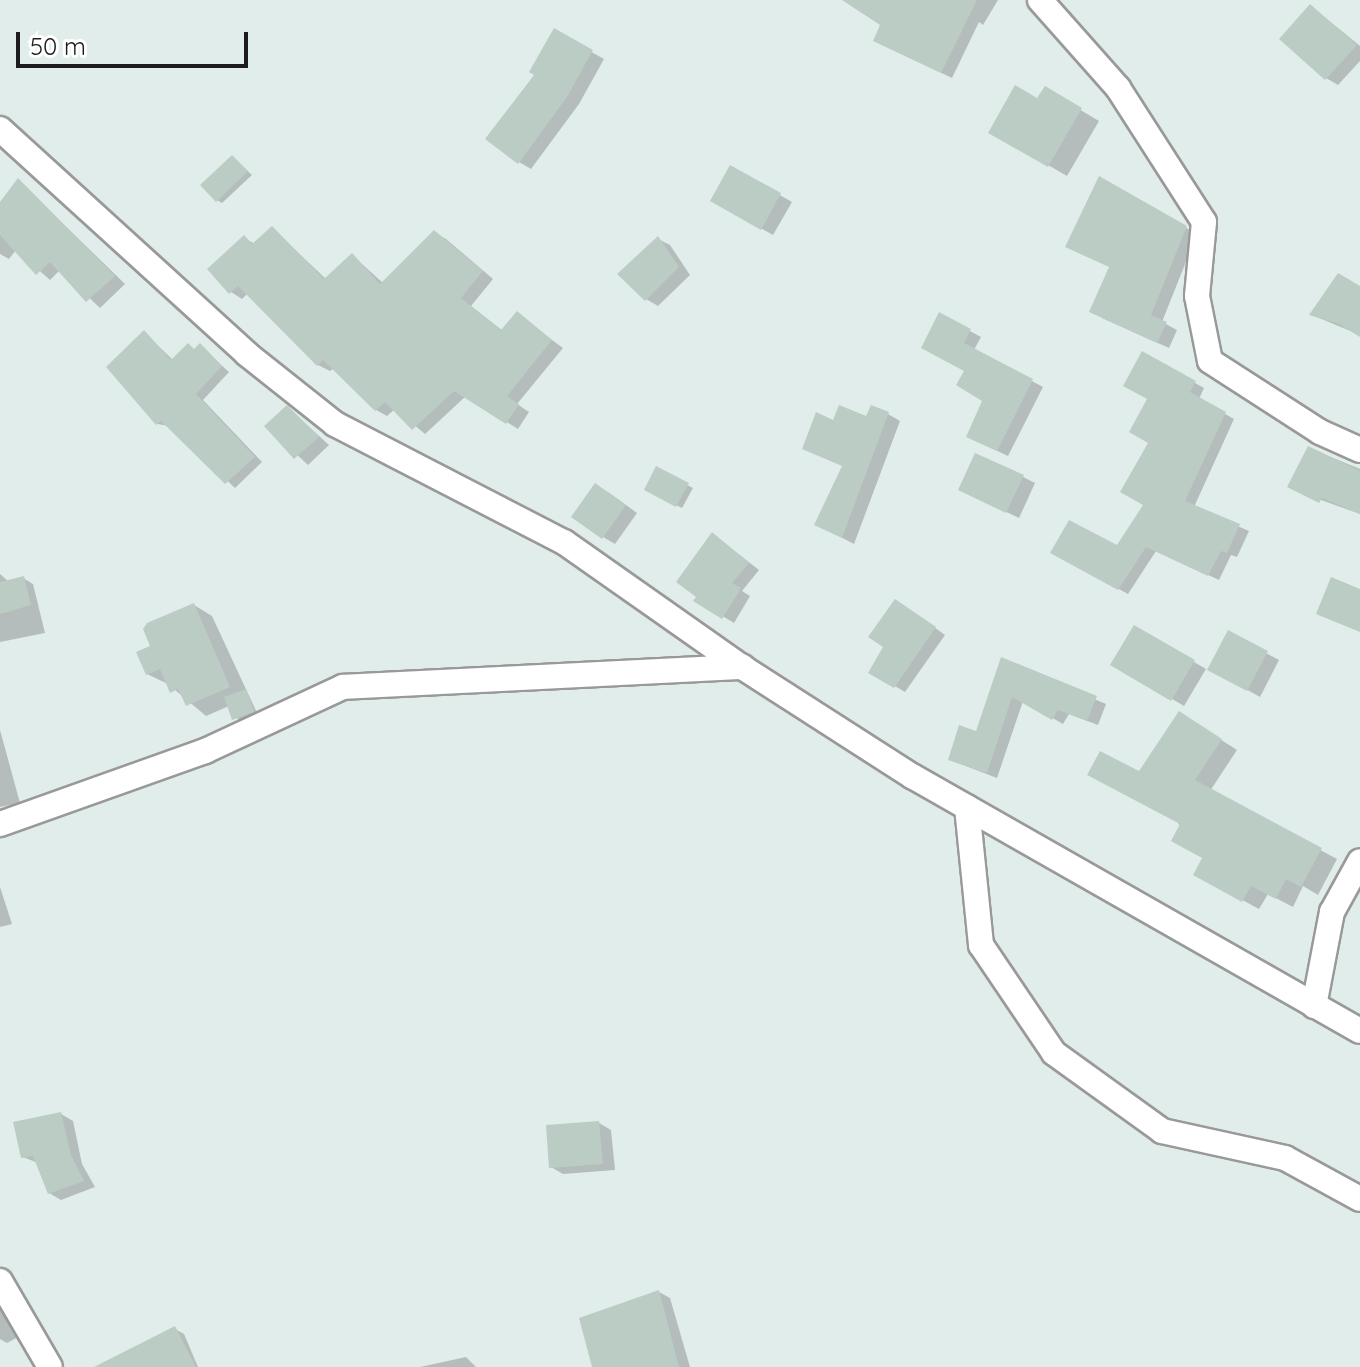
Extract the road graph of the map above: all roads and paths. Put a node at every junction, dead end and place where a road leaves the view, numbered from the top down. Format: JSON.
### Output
{"nodes":[{"id":1,"x":1040,"y":0,"type":"edge"},
{"id":2,"x":0,"y":129,"type":"edge"},
{"id":3,"x":1360,"y":450,"type":"edge"},
{"id":4,"x":742,"y":667,"type":"junction"},
{"id":5,"x":967,"y":807,"type":"junction"},
{"id":6,"x":0,"y":824,"type":"edge"},
{"id":7,"x":1360,"y":861,"type":"edge"},
{"id":8,"x":1314,"y":1006,"type":"junction"},
{"id":9,"x":1358,"y":1030,"type":"edge"},
{"id":10,"x":1360,"y":1199,"type":"edge"},
{"id":11,"x":0,"y":1281,"type":"edge"},
{"id":12,"x":50,"y":1367,"type":"edge"}],
"edges":[{"from":1,"to":3,"type":"street"},
{"from":2,"to":4,"type":"street"},
{"from":4,"to":5,"type":"street"},
{"from":4,"to":6,"type":"street"},
{"from":5,"to":8,"type":"street"},
{"from":5,"to":10,"type":"street"},
{"from":7,"to":8,"type":"street"},
{"from":8,"to":9,"type":"street"},
{"from":11,"to":12,"type":"street"}]}
